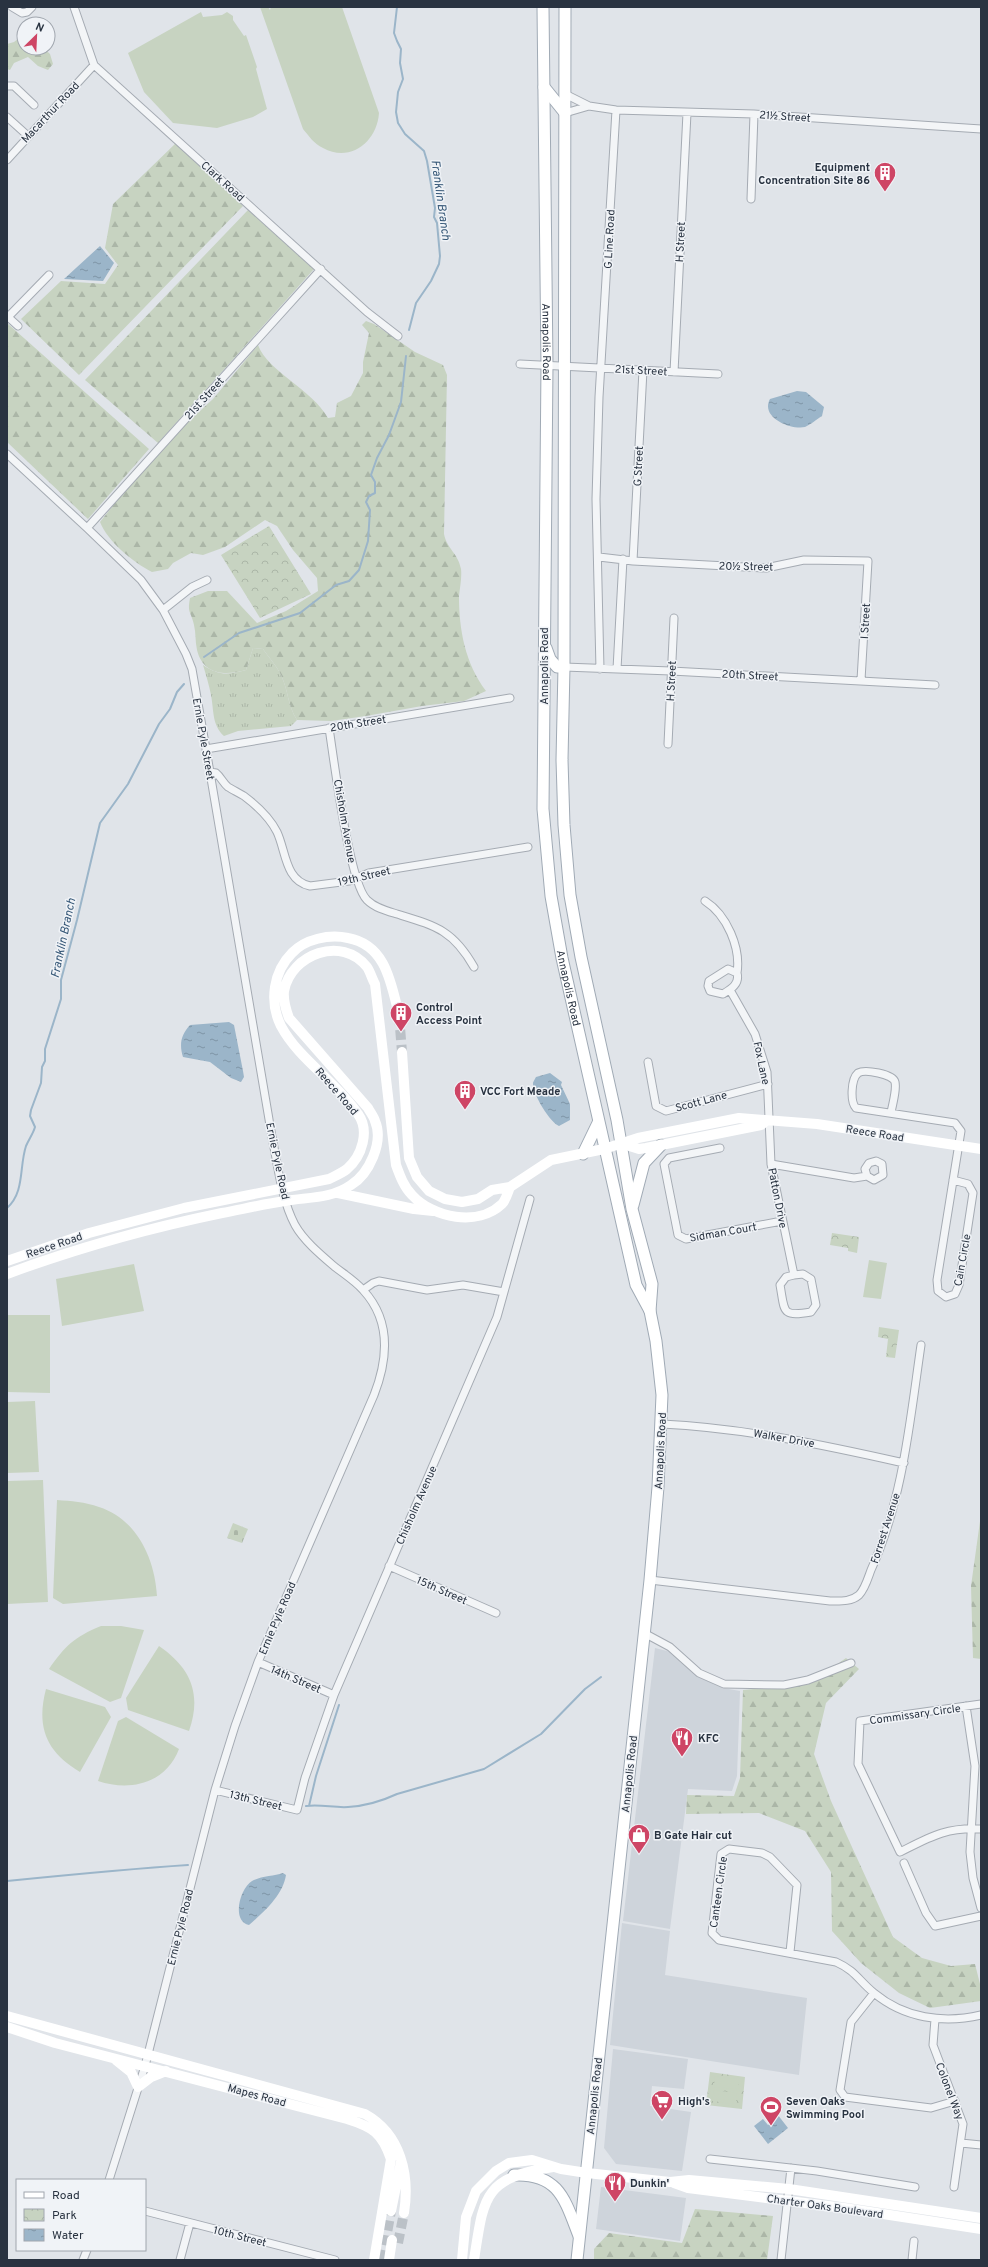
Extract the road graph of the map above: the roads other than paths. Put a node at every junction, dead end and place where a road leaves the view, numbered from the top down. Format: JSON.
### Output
{"nodes":[{"id":1,"x":12,"y":7,"type":"edge"},
{"id":2,"x":32,"y":7,"type":"edge"},
{"id":3,"x":74,"y":7,"type":"edge"},
{"id":4,"x":543,"y":7,"type":"edge"},
{"id":5,"x":565,"y":7,"type":"edge"},
{"id":6,"x":94,"y":65,"type":"junction"},
{"id":7,"x":7,"y":86,"type":"edge"},
{"id":8,"x":544,"y":87,"type":"junction"},
{"id":9,"x":565,"y":94,"type":"junction"},
{"id":10,"x":34,"y":105,"type":"dead end"},
{"id":11,"x":589,"y":106,"type":"junction"},
{"id":12,"x":616,"y":110,"type":"junction"},
{"id":13,"x":565,"y":113,"type":"junction"},
{"id":14,"x":687,"y":113,"type":"junction"},
{"id":15,"x":754,"y":114,"type":"junction"},
{"id":16,"x":7,"y":117,"type":"edge"},
{"id":17,"x":981,"y":129,"type":"edge"},
{"id":18,"x":28,"y":136,"type":"junction"},
{"id":19,"x":7,"y":160,"type":"edge"},
{"id":20,"x":750,"y":199,"type":"dead end"},
{"id":21,"x":321,"y":269,"type":"junction"},
{"id":22,"x":49,"y":274,"type":"dead end"},
{"id":23,"x":8,"y":317,"type":"edge"},
{"id":24,"x":18,"y":326,"type":"dead end"},
{"id":25,"x":398,"y":336,"type":"dead end"},
{"id":26,"x":520,"y":364,"type":"dead end"},
{"id":27,"x":547,"y":365,"type":"junction"},
{"id":28,"x":564,"y":366,"type":"junction"},
{"id":29,"x":602,"y":368,"type":"junction"},
{"id":30,"x":643,"y":370,"type":"junction"},
{"id":31,"x":674,"y":372,"type":"junction"},
{"id":32,"x":718,"y":374,"type":"dead end"},
{"id":33,"x":7,"y":454,"type":"edge"},
{"id":34,"x":87,"y":528,"type":"junction"},
{"id":35,"x":599,"y":557,"type":"junction"},
{"id":36,"x":623,"y":560,"type":"junction"},
{"id":37,"x":633,"y":561,"type":"junction"},
{"id":38,"x":868,"y":561,"type":"joint"},
{"id":39,"x":207,"y":580,"type":"dead end"},
{"id":40,"x":163,"y":610,"type":"junction"},
{"id":41,"x":674,"y":618,"type":"dead end"},
{"id":42,"x":544,"y":644,"type":"junction"},
{"id":43,"x":564,"y":667,"type":"junction"},
{"id":44,"x":600,"y":669,"type":"junction"},
{"id":45,"x":617,"y":669,"type":"junction"},
{"id":46,"x":671,"y":671,"type":"junction"},
{"id":47,"x":861,"y":680,"type":"junction"},
{"id":48,"x":935,"y":685,"type":"dead end"},
{"id":49,"x":510,"y":698,"type":"dead end"},
{"id":50,"x":329,"y":728,"type":"junction"},
{"id":51,"x":668,"y":744,"type":"dead end"},
{"id":52,"x":206,"y":749,"type":"junction"},
{"id":53,"x":210,"y":772,"type":"junction"},
{"id":54,"x":528,"y":847,"type":"dead end"},
{"id":55,"x":356,"y":878,"type":"junction"},
{"id":56,"x":706,"y":901,"type":"dead end"},
{"id":57,"x":474,"y":967,"type":"dead end"},
{"id":58,"x":737,"y":973,"type":"junction"},
{"id":59,"x":730,"y":990,"type":"junction"},
{"id":60,"x":399,"y":1015,"type":"tunnel mouth"},
{"id":61,"x":402,"y":1052,"type":"tunnel mouth"},
{"id":62,"x":648,"y":1062,"type":"dead end"},
{"id":63,"x":768,"y":1084,"type":"junction"},
{"id":64,"x":265,"y":1092,"type":"joint"},
{"id":65,"x":891,"y":1113,"type":"junction"},
{"id":66,"x":768,"y":1120,"type":"junction"},
{"id":67,"x":598,"y":1123,"type":"junction"},
{"id":68,"x":620,"y":1143,"type":"junction"},
{"id":69,"x":661,"y":1144,"type":"junction"},
{"id":70,"x":958,"y":1146,"type":"junction"},
{"id":71,"x":720,"y":1148,"type":"dead end"},
{"id":72,"x":604,"y":1150,"type":"junction"},
{"id":73,"x":981,"y":1150,"type":"edge"},
{"id":74,"x":583,"y":1154,"type":"junction"},
{"id":75,"x":771,"y":1164,"type":"junction"},
{"id":76,"x":867,"y":1176,"type":"dead end"},
{"id":77,"x":953,"y":1180,"type":"junction"},
{"id":78,"x":510,"y":1187,"type":"junction"},
{"id":79,"x":282,"y":1188,"type":"junction"},
{"id":80,"x":338,"y":1193,"type":"junction"},
{"id":81,"x":530,"y":1199,"type":"dead end"},
{"id":82,"x":285,"y":1200,"type":"junction"},
{"id":83,"x":632,"y":1209,"type":"junction"},
{"id":84,"x":434,"y":1211,"type":"junction"},
{"id":85,"x":782,"y":1221,"type":"junction"},
{"id":86,"x":7,"y":1261,"type":"edge"},
{"id":87,"x":7,"y":1274,"type":"edge"},
{"id":88,"x":794,"y":1275,"type":"junction"},
{"id":89,"x":362,"y":1290,"type":"junction"},
{"id":90,"x":504,"y":1292,"type":"junction"},
{"id":91,"x":650,"y":1311,"type":"junction"},
{"id":92,"x":921,"y":1345,"type":"dead end"},
{"id":93,"x":662,"y":1424,"type":"junction"},
{"id":94,"x":904,"y":1463,"type":"junction"},
{"id":95,"x":389,"y":1566,"type":"junction"},
{"id":96,"x":650,"y":1580,"type":"junction"},
{"id":97,"x":496,"y":1613,"type":"dead end"},
{"id":98,"x":644,"y":1633,"type":"junction"},
{"id":99,"x":258,"y":1662,"type":"junction"},
{"id":100,"x":851,"y":1663,"type":"dead end"},
{"id":101,"x":334,"y":1695,"type":"junction"},
{"id":102,"x":981,"y":1704,"type":"edge"},
{"id":103,"x":966,"y":1706,"type":"junction"},
{"id":104,"x":215,"y":1790,"type":"junction"},
{"id":105,"x":296,"y":1810,"type":"joint"},
{"id":106,"x":971,"y":1829,"type":"junction"},
{"id":107,"x":981,"y":1829,"type":"edge"},
{"id":108,"x":904,"y":1862,"type":"dead end"},
{"id":109,"x":981,"y":1908,"type":"edge"},
{"id":110,"x":981,"y":1916,"type":"edge"},
{"id":111,"x":790,"y":1952,"type":"junction"},
{"id":112,"x":874,"y":1993,"type":"junction"},
{"id":113,"x":981,"y":2015,"type":"edge"},
{"id":114,"x":7,"y":2016,"type":"edge"},
{"id":115,"x":935,"y":2019,"type":"junction"},
{"id":116,"x":7,"y":2027,"type":"edge"},
{"id":117,"x":148,"y":2055,"type":"junction"},
{"id":118,"x":112,"y":2057,"type":"junction"},
{"id":119,"x":145,"y":2066,"type":"junction"},
{"id":120,"x":166,"y":2071,"type":"junction"},
{"id":121,"x":138,"y":2087,"type":"junction"},
{"id":122,"x":955,"y":2101,"type":"junction"},
{"id":123,"x":961,"y":2143,"type":"junction"},
{"id":124,"x":981,"y":2145,"type":"edge"},
{"id":125,"x":710,"y":2159,"type":"dead end"},
{"id":126,"x":557,"y":2166,"type":"junction"},
{"id":127,"x":791,"y":2168,"type":"junction"},
{"id":128,"x":587,"y":2173,"type":"junction"},
{"id":129,"x":514,"y":2175,"type":"junction"},
{"id":130,"x":109,"y":2179,"type":"edge"},
{"id":131,"x":670,"y":2182,"type":"junction"},
{"id":132,"x":915,"y":2187,"type":"dead end"},
{"id":133,"x":954,"y":2187,"type":"dead end"},
{"id":134,"x":789,"y":2189,"type":"junction"},
{"id":135,"x":788,"y":2200,"type":"junction"},
{"id":136,"x":146,"y":2211,"type":"edge"},
{"id":137,"x":397,"y":2213,"type":"tunnel mouth"},
{"id":138,"x":981,"y":2218,"type":"edge"},
{"id":139,"x":190,"y":2223,"type":"junction"},
{"id":140,"x":981,"y":2229,"type":"edge"},
{"id":141,"x":579,"y":2238,"type":"junction"},
{"id":142,"x":914,"y":2241,"type":"dead end"},
{"id":143,"x":180,"y":2260,"type":"edge"},
{"id":144,"x":336,"y":2260,"type":"edge"},
{"id":145,"x":374,"y":2260,"type":"edge"},
{"id":146,"x":389,"y":2260,"type":"edge"},
{"id":147,"x":395,"y":2260,"type":"edge"},
{"id":148,"x":462,"y":2260,"type":"edge"},
{"id":149,"x":474,"y":2260,"type":"edge"},
{"id":150,"x":577,"y":2260,"type":"edge"},
{"id":151,"x":781,"y":2260,"type":"edge"},
{"id":152,"x":912,"y":2260,"type":"edge"}],
"edges":[{"from":1,"to":2,"type":"street"},
{"from":3,"to":6,"type":"street","name":"Clark Road"},
{"from":4,"to":8,"type":"main road","name":"Annapolis Road"},
{"from":5,"to":9,"type":"main road","name":"Annapolis Road"},
{"from":6,"to":18,"type":"street","name":"Macarthur Road"},
{"from":6,"to":21,"type":"street","name":"Clark Road"},
{"from":7,"to":10,"type":"street"},
{"from":8,"to":13,"type":"main road"},
{"from":8,"to":27,"type":"main road","name":"Annapolis Road"},
{"from":9,"to":11,"type":"street","name":"21½ Street"},
{"from":9,"to":13,"type":"main road","name":"Annapolis Road"},
{"from":11,"to":12,"type":"street","name":"21½ Street"},
{"from":11,"to":13,"type":"street","name":"21½ Street"},
{"from":12,"to":14,"type":"street","name":"21½ Street"},
{"from":12,"to":29,"type":"street","name":"G Line Road"},
{"from":13,"to":28,"type":"main road","name":"Annapolis Road"},
{"from":14,"to":15,"type":"street","name":"21½ Street"},
{"from":14,"to":31,"type":"street","name":"H Street"},
{"from":15,"to":17,"type":"street","name":"21½ Street"},
{"from":15,"to":20,"type":"street"},
{"from":16,"to":18,"type":"street"},
{"from":18,"to":19,"type":"street","name":"Macarthur Road"},
{"from":21,"to":25,"type":"street","name":"Clark Road"},
{"from":21,"to":34,"type":"street","name":"21st Street"},
{"from":22,"to":23,"type":"street"},
{"from":23,"to":24,"type":"street"},
{"from":26,"to":27,"type":"street"},
{"from":27,"to":28,"type":"street"},
{"from":27,"to":42,"type":"main road","name":"Annapolis Road"},
{"from":28,"to":29,"type":"street","name":"21st Street"},
{"from":28,"to":43,"type":"main road","name":"Annapolis Road"},
{"from":29,"to":30,"type":"street","name":"21st Street"},
{"from":29,"to":35,"type":"street"},
{"from":30,"to":31,"type":"street","name":"21st Street"},
{"from":30,"to":37,"type":"street","name":"G Street"},
{"from":31,"to":32,"type":"street","name":"21st Street"},
{"from":33,"to":34,"type":"street","name":"Ernie Pyle Street"},
{"from":34,"to":40,"type":"street","name":"Ernie Pyle Street"},
{"from":35,"to":36,"type":"street","name":"20½ Street"},
{"from":35,"to":44,"type":"street"},
{"from":36,"to":37,"type":"street","name":"20½ Street"},
{"from":36,"to":45,"type":"street"},
{"from":37,"to":38,"type":"street","name":"20½ Street"},
{"from":38,"to":47,"type":"street","name":"I Street"},
{"from":39,"to":40,"type":"street"},
{"from":40,"to":52,"type":"street","name":"Ernie Pyle Street"},
{"from":41,"to":46,"type":"street","name":"H Street"},
{"from":42,"to":43,"type":"main road"},
{"from":42,"to":67,"type":"main road","name":"Annapolis Road"},
{"from":43,"to":44,"type":"street","name":"20th Street"},
{"from":43,"to":68,"type":"main road","name":"Annapolis Road"},
{"from":44,"to":45,"type":"street","name":"20th Street"},
{"from":45,"to":46,"type":"street","name":"20th Street"},
{"from":46,"to":47,"type":"street","name":"20th Street"},
{"from":46,"to":51,"type":"street","name":"H Street"},
{"from":47,"to":48,"type":"street","name":"20th Street"},
{"from":49,"to":50,"type":"street","name":"20th Street"},
{"from":50,"to":52,"type":"street","name":"20th Street"},
{"from":50,"to":55,"type":"street","name":"Chisholm Avenue"},
{"from":52,"to":53,"type":"street","name":"Ernie Pyle Street"},
{"from":53,"to":55,"type":"street","name":"19th Street"},
{"from":53,"to":64,"type":"street","name":"Ernie Pyle Street"},
{"from":54,"to":55,"type":"street","name":"19th Street"},
{"from":55,"to":57,"type":"street","name":"Chisholm Avenue"},
{"from":56,"to":58,"type":"street"},
{"from":58,"to":59,"type":"street"},
{"from":58,"to":59,"type":"street"},
{"from":59,"to":63,"type":"street","name":"Fox Lane"},
{"from":60,"to":79,"type":"street","name":"Reece Road"},
{"from":61,"to":78,"type":"street","name":"Reece Road"},
{"from":62,"to":63,"type":"street","name":"Scott Lane"},
{"from":63,"to":66,"type":"street","name":"Fox Lane"},
{"from":64,"to":79,"type":"street","name":"Ernie Pyle Road"},
{"from":65,"to":65,"type":"street"},
{"from":65,"to":70,"type":"street","name":"Cain Circle"},
{"from":66,"to":68,"type":"street","name":"Reece Road"},
{"from":66,"to":69,"type":"street","name":"Reece Road"},
{"from":66,"to":70,"type":"street","name":"Reece Road"},
{"from":66,"to":75,"type":"street","name":"Patton Drive"},
{"from":67,"to":72,"type":"main road","name":"Annapolis Road"},
{"from":67,"to":74,"type":"main road"},
{"from":68,"to":69,"type":"street","name":"Reece Road"},
{"from":68,"to":72,"type":"street","name":"Reece Road"},
{"from":68,"to":83,"type":"main road","name":"Annapolis Road"},
{"from":69,"to":83,"type":"main road"},
{"from":70,"to":73,"type":"street","name":"Reece Road"},
{"from":70,"to":77,"type":"street","name":"Cain Circle"},
{"from":71,"to":85,"type":"street","name":"Sidman Court"},
{"from":72,"to":74,"type":"street","name":"Reece Road"},
{"from":72,"to":91,"type":"main road","name":"Annapolis Road"},
{"from":74,"to":78,"type":"street","name":"Reece Road"},
{"from":75,"to":76,"type":"street"},
{"from":75,"to":85,"type":"street","name":"Patton Drive"},
{"from":77,"to":77,"type":"street","name":"Cain Circle"},
{"from":78,"to":84,"type":"street","name":"Reece Road"},
{"from":79,"to":82,"type":"street","name":"Ernie Pyle Road"},
{"from":79,"to":86,"type":"street","name":"Reece Road"},
{"from":80,"to":82,"type":"street","name":"Reece Road"},
{"from":80,"to":84,"type":"street","name":"Reece Road"},
{"from":80,"to":84,"type":"street","name":"Reece Road"},
{"from":81,"to":90,"type":"street","name":"Chisholm Avenue"},
{"from":82,"to":87,"type":"street","name":"Reece Road"},
{"from":82,"to":89,"type":"street","name":"Ernie Pyle Road"},
{"from":83,"to":91,"type":"main road","name":"Annapolis Road"},
{"from":85,"to":88,"type":"street","name":"Patton Drive"},
{"from":88,"to":88,"type":"street"},
{"from":89,"to":90,"type":"street"},
{"from":89,"to":99,"type":"street","name":"Ernie Pyle Road"},
{"from":90,"to":95,"type":"street","name":"Chisholm Avenue"},
{"from":91,"to":93,"type":"main road","name":"Annapolis Road"},
{"from":92,"to":94,"type":"street","name":"Forrest Avenue"},
{"from":93,"to":94,"type":"street","name":"Walker Drive"},
{"from":93,"to":96,"type":"main road","name":"Annapolis Road"},
{"from":94,"to":96,"type":"street","name":"Forrest Avenue"},
{"from":95,"to":97,"type":"street","name":"15th Street"},
{"from":95,"to":101,"type":"street","name":"Chisholm Avenue"},
{"from":96,"to":98,"type":"main road","name":"Annapolis Road"},
{"from":98,"to":100,"type":"street"},
{"from":98,"to":128,"type":"main road","name":"Annapolis Road"},
{"from":99,"to":101,"type":"street","name":"14th Street"},
{"from":99,"to":104,"type":"street","name":"Ernie Pyle Road"},
{"from":101,"to":105,"type":"street","name":"Chisholm Avenue"},
{"from":102,"to":103,"type":"street","name":"Commissary Circle"},
{"from":103,"to":106,"type":"street"},
{"from":103,"to":106,"type":"street","name":"Commissary Circle"},
{"from":104,"to":105,"type":"street","name":"13th Street"},
{"from":104,"to":117,"type":"street","name":"Ernie Pyle Road"},
{"from":106,"to":107,"type":"street","name":"Commissary Circle"},
{"from":106,"to":109,"type":"street"},
{"from":108,"to":110,"type":"street"},
{"from":111,"to":111,"type":"street","name":"Canteen Circle"},
{"from":111,"to":112,"type":"street","name":"Canteen Circle"},
{"from":112,"to":115,"type":"street","name":"Canteen Circle"},
{"from":112,"to":122,"type":"street"},
{"from":113,"to":115,"type":"street","name":"Canteen Circle"},
{"from":114,"to":117,"type":"street","name":"Mapes Road"},
{"from":115,"to":122,"type":"street","name":"Colonel Way"},
{"from":116,"to":118,"type":"street","name":"Mapes Road"},
{"from":117,"to":119,"type":"street","name":"Ernie Pyle Road"},
{"from":117,"to":137,"type":"street","name":"Mapes Road"},
{"from":118,"to":119,"type":"street","name":"Mapes Road"},
{"from":118,"to":121,"type":"street"},
{"from":119,"to":120,"type":"street","name":"Mapes Road"},
{"from":119,"to":121,"type":"street","name":"Ernie Pyle Road"},
{"from":120,"to":121,"type":"street"},
{"from":120,"to":145,"type":"street","name":"Mapes Road"},
{"from":121,"to":130,"type":"street","name":"Ernie Pyle Road"},
{"from":122,"to":123,"type":"street","name":"Colonel Way"},
{"from":123,"to":124,"type":"street"},
{"from":123,"to":133,"type":"street","name":"Colonel Way"},
{"from":125,"to":127,"type":"street"},
{"from":126,"to":128,"type":"street"},
{"from":126,"to":129,"type":"street"},
{"from":126,"to":148,"type":"street"},
{"from":127,"to":132,"type":"street"},
{"from":127,"to":134,"type":"street"},
{"from":128,"to":131,"type":"street","name":"Charter Oaks Boulevard"},
{"from":128,"to":141,"type":"main road","name":"Annapolis Road"},
{"from":129,"to":141,"type":"main road"},
{"from":129,"to":149,"type":"street"},
{"from":131,"to":134,"type":"street","name":"Charter Oaks Boulevard"},
{"from":131,"to":135,"type":"street","name":"Charter Oaks Boulevard"},
{"from":134,"to":135,"type":"street"},
{"from":134,"to":138,"type":"street","name":"Charter Oaks Boulevard"},
{"from":135,"to":140,"type":"street","name":"Charter Oaks Boulevard"},
{"from":135,"to":151,"type":"street"},
{"from":136,"to":139,"type":"street","name":"10th Street"},
{"from":139,"to":143,"type":"street"},
{"from":139,"to":144,"type":"street","name":"10th Street"},
{"from":141,"to":150,"type":"main road","name":"Annapolis Road"},
{"from":142,"to":152,"type":"street"},
{"from":146,"to":147,"type":"street"}]}
